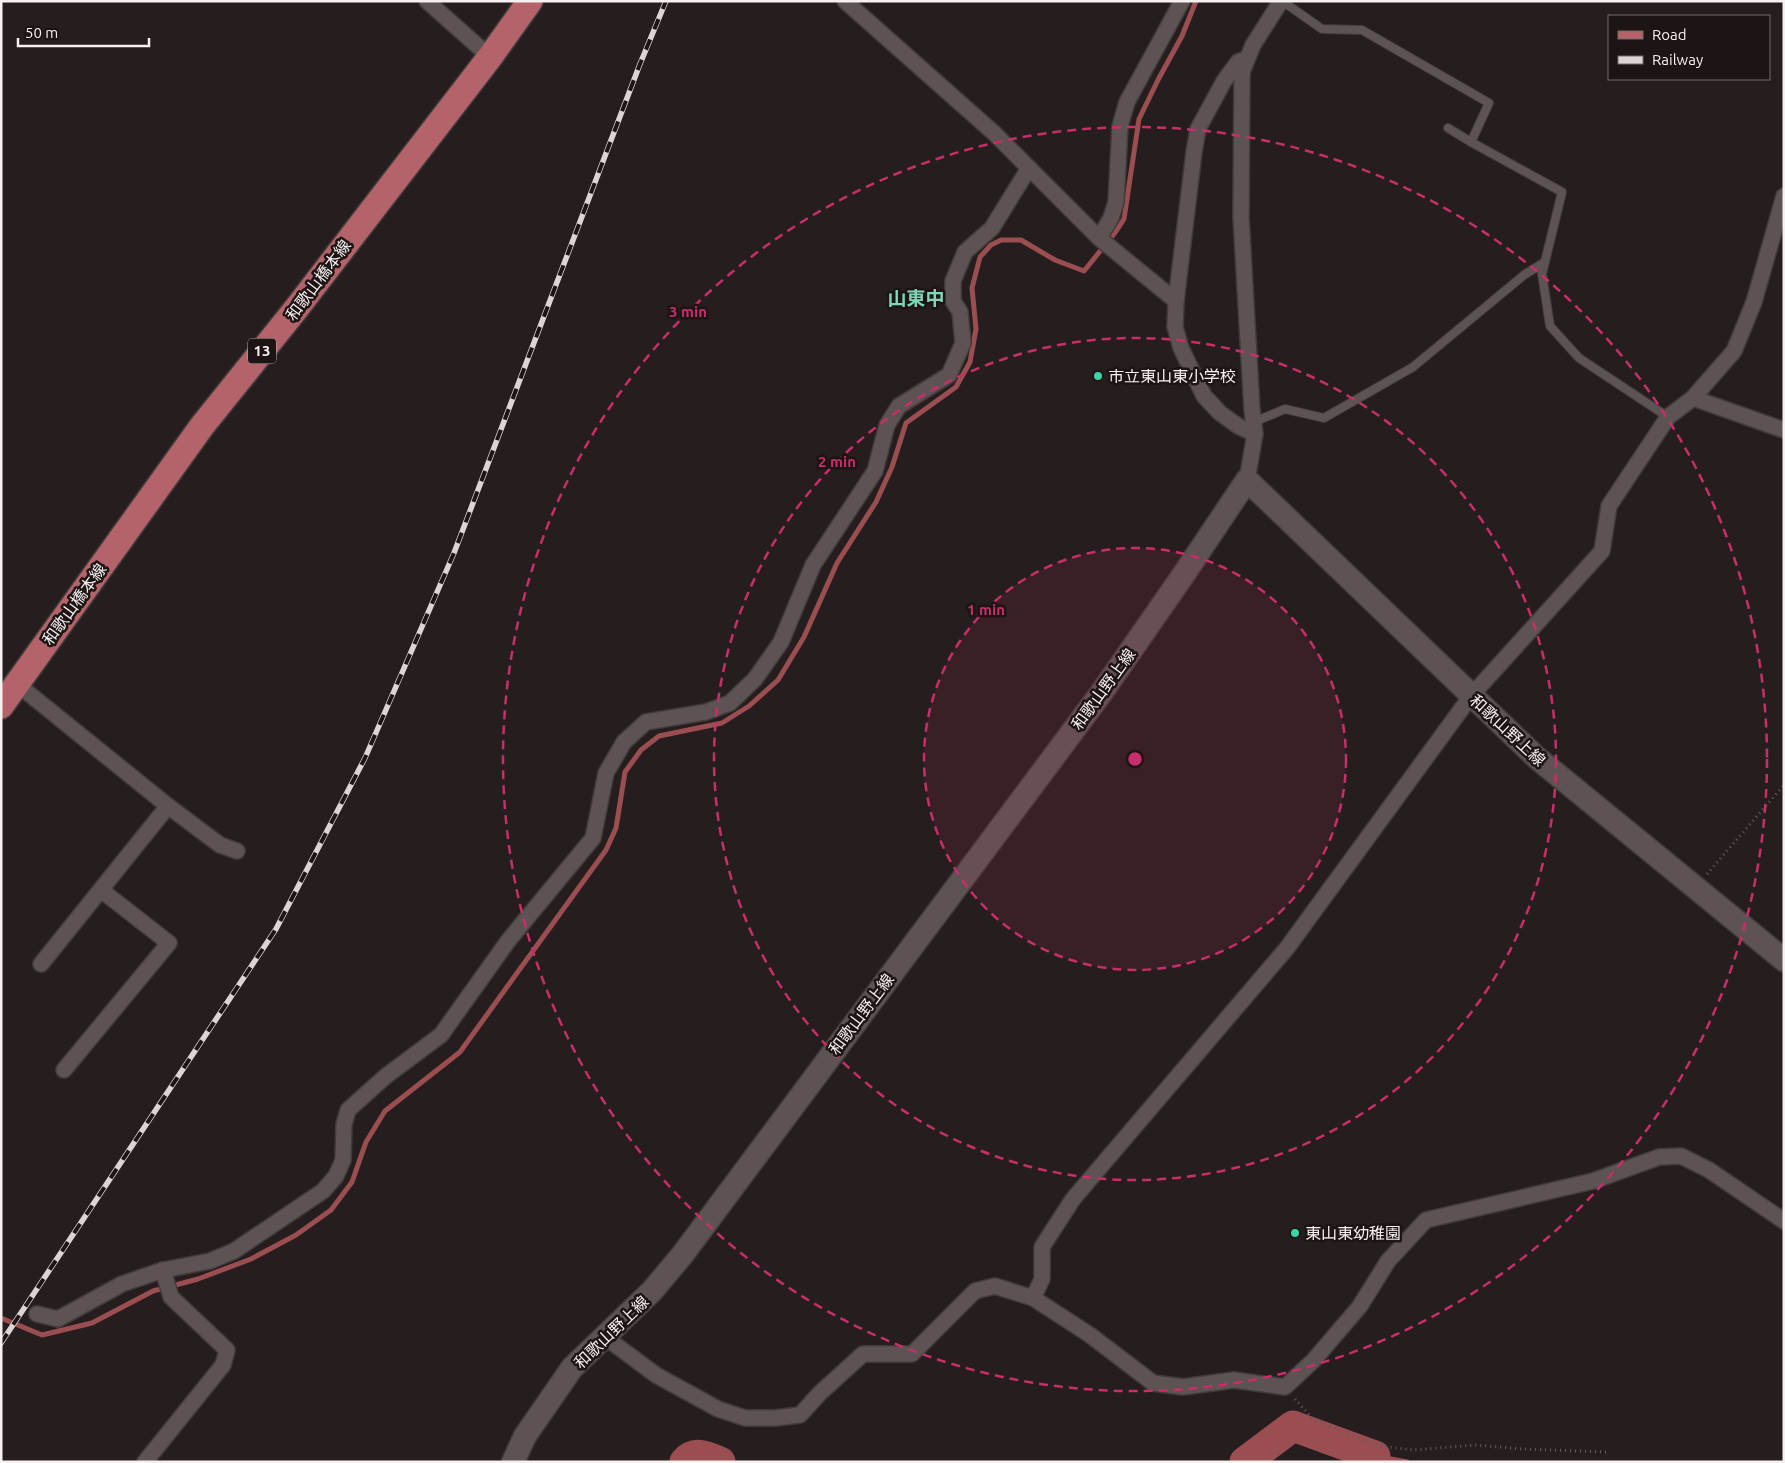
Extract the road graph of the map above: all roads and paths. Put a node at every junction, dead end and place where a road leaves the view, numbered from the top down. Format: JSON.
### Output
{"nodes":[{"id":1,"x":427,"y":1,"type":"edge"},
{"id":2,"x":530,"y":1,"type":"edge"},
{"id":3,"x":845,"y":1,"type":"edge"},
{"id":4,"x":1182,"y":1,"type":"edge"},
{"id":5,"x":1282,"y":1,"type":"edge"},
{"id":6,"x":490,"y":57,"type":"junction"},
{"id":7,"x":1248,"y":58,"type":"junction"},
{"id":8,"x":1448,"y":128,"type":"dead end"},
{"id":9,"x":1471,"y":142,"type":"junction"},
{"id":10,"x":1028,"y":168,"type":"junction"},
{"id":11,"x":1784,"y":196,"type":"edge"},
{"id":12,"x":1100,"y":238,"type":"junction"},
{"id":13,"x":1545,"y":262,"type":"junction"},
{"id":14,"x":1176,"y":301,"type":"junction"},
{"id":15,"x":1693,"y":398,"type":"junction"},
{"id":16,"x":1668,"y":417,"type":"junction"},
{"id":17,"x":1255,"y":428,"type":"junction"},
{"id":18,"x":1784,"y":430,"type":"edge"},
{"id":19,"x":1247,"y":480,"type":"junction"},
{"id":20,"x":17,"y":684,"type":"junction"},
{"id":21,"x":1471,"y":696,"type":"junction"},
{"id":22,"x":1,"y":706,"type":"edge"},
{"id":23,"x":1784,"y":785,"type":"edge"},
{"id":24,"x":168,"y":806,"type":"junction"},
{"id":25,"x":237,"y":851,"type":"dead end"},
{"id":26,"x":1696,"y":886,"type":"junction"},
{"id":27,"x":101,"y":890,"type":"junction"},
{"id":28,"x":1784,"y":960,"type":"edge"},
{"id":29,"x":41,"y":964,"type":"dead end"},
{"id":30,"x":64,"y":1070,"type":"dead end"},
{"id":31,"x":1784,"y":1222,"type":"edge"},
{"id":32,"x":163,"y":1270,"type":"junction"},
{"id":33,"x":1033,"y":1298,"type":"junction"},
{"id":34,"x":36,"y":1314,"type":"dead end"},
{"id":35,"x":605,"y":1337,"type":"junction"},
{"id":36,"x":1285,"y":1387,"type":"junction"},
{"id":37,"x":1606,"y":1452,"type":"dead end"},
{"id":38,"x":145,"y":1462,"type":"edge"},
{"id":39,"x":513,"y":1462,"type":"edge"}],
"edges":[{"from":1,"to":6,"type":"street"},
{"from":2,"to":6,"type":"main road","name":"和歌山橋本線","number":"13"},
{"from":3,"to":10,"type":"street"},
{"from":4,"to":12,"type":"street"},
{"from":5,"to":7,"type":"street"},
{"from":5,"to":9,"type":"lane"},
{"from":6,"to":20,"type":"main road","name":"和歌山橋本線","number":"13"},
{"from":7,"to":14,"type":"street"},
{"from":7,"to":17,"type":"street"},
{"from":8,"to":9,"type":"lane"},
{"from":9,"to":13,"type":"lane"},
{"from":10,"to":12,"type":"street"},
{"from":10,"to":32,"type":"street"},
{"from":11,"to":15,"type":"street"},
{"from":12,"to":14,"type":"street"},
{"from":13,"to":16,"type":"lane"},
{"from":13,"to":17,"type":"lane"},
{"from":14,"to":17,"type":"street"},
{"from":15,"to":16,"type":"street"},
{"from":15,"to":18,"type":"street"},
{"from":16,"to":21,"type":"street"},
{"from":17,"to":19,"type":"street"},
{"from":19,"to":21,"type":"main road","name":"和歌山野上線"},
{"from":19,"to":35,"type":"main road","name":"和歌山野上線"},
{"from":20,"to":22,"type":"main road","name":"和歌山橋本線","number":"13"},
{"from":20,"to":24,"type":"street"},
{"from":21,"to":26,"type":"main road","name":"和歌山野上線"},
{"from":21,"to":33,"type":"street"},
{"from":23,"to":26,"type":"path"},
{"from":24,"to":25,"type":"street"},
{"from":24,"to":27,"type":"street"},
{"from":26,"to":28,"type":"main road","name":"和歌山野上線"},
{"from":27,"to":29,"type":"street"},
{"from":27,"to":30,"type":"street"},
{"from":31,"to":36,"type":"street"},
{"from":32,"to":34,"type":"street"},
{"from":32,"to":38,"type":"street"},
{"from":33,"to":35,"type":"street"},
{"from":33,"to":36,"type":"street"},
{"from":35,"to":39,"type":"main road","name":"和歌山野上線"},
{"from":36,"to":37,"type":"path"}]}
